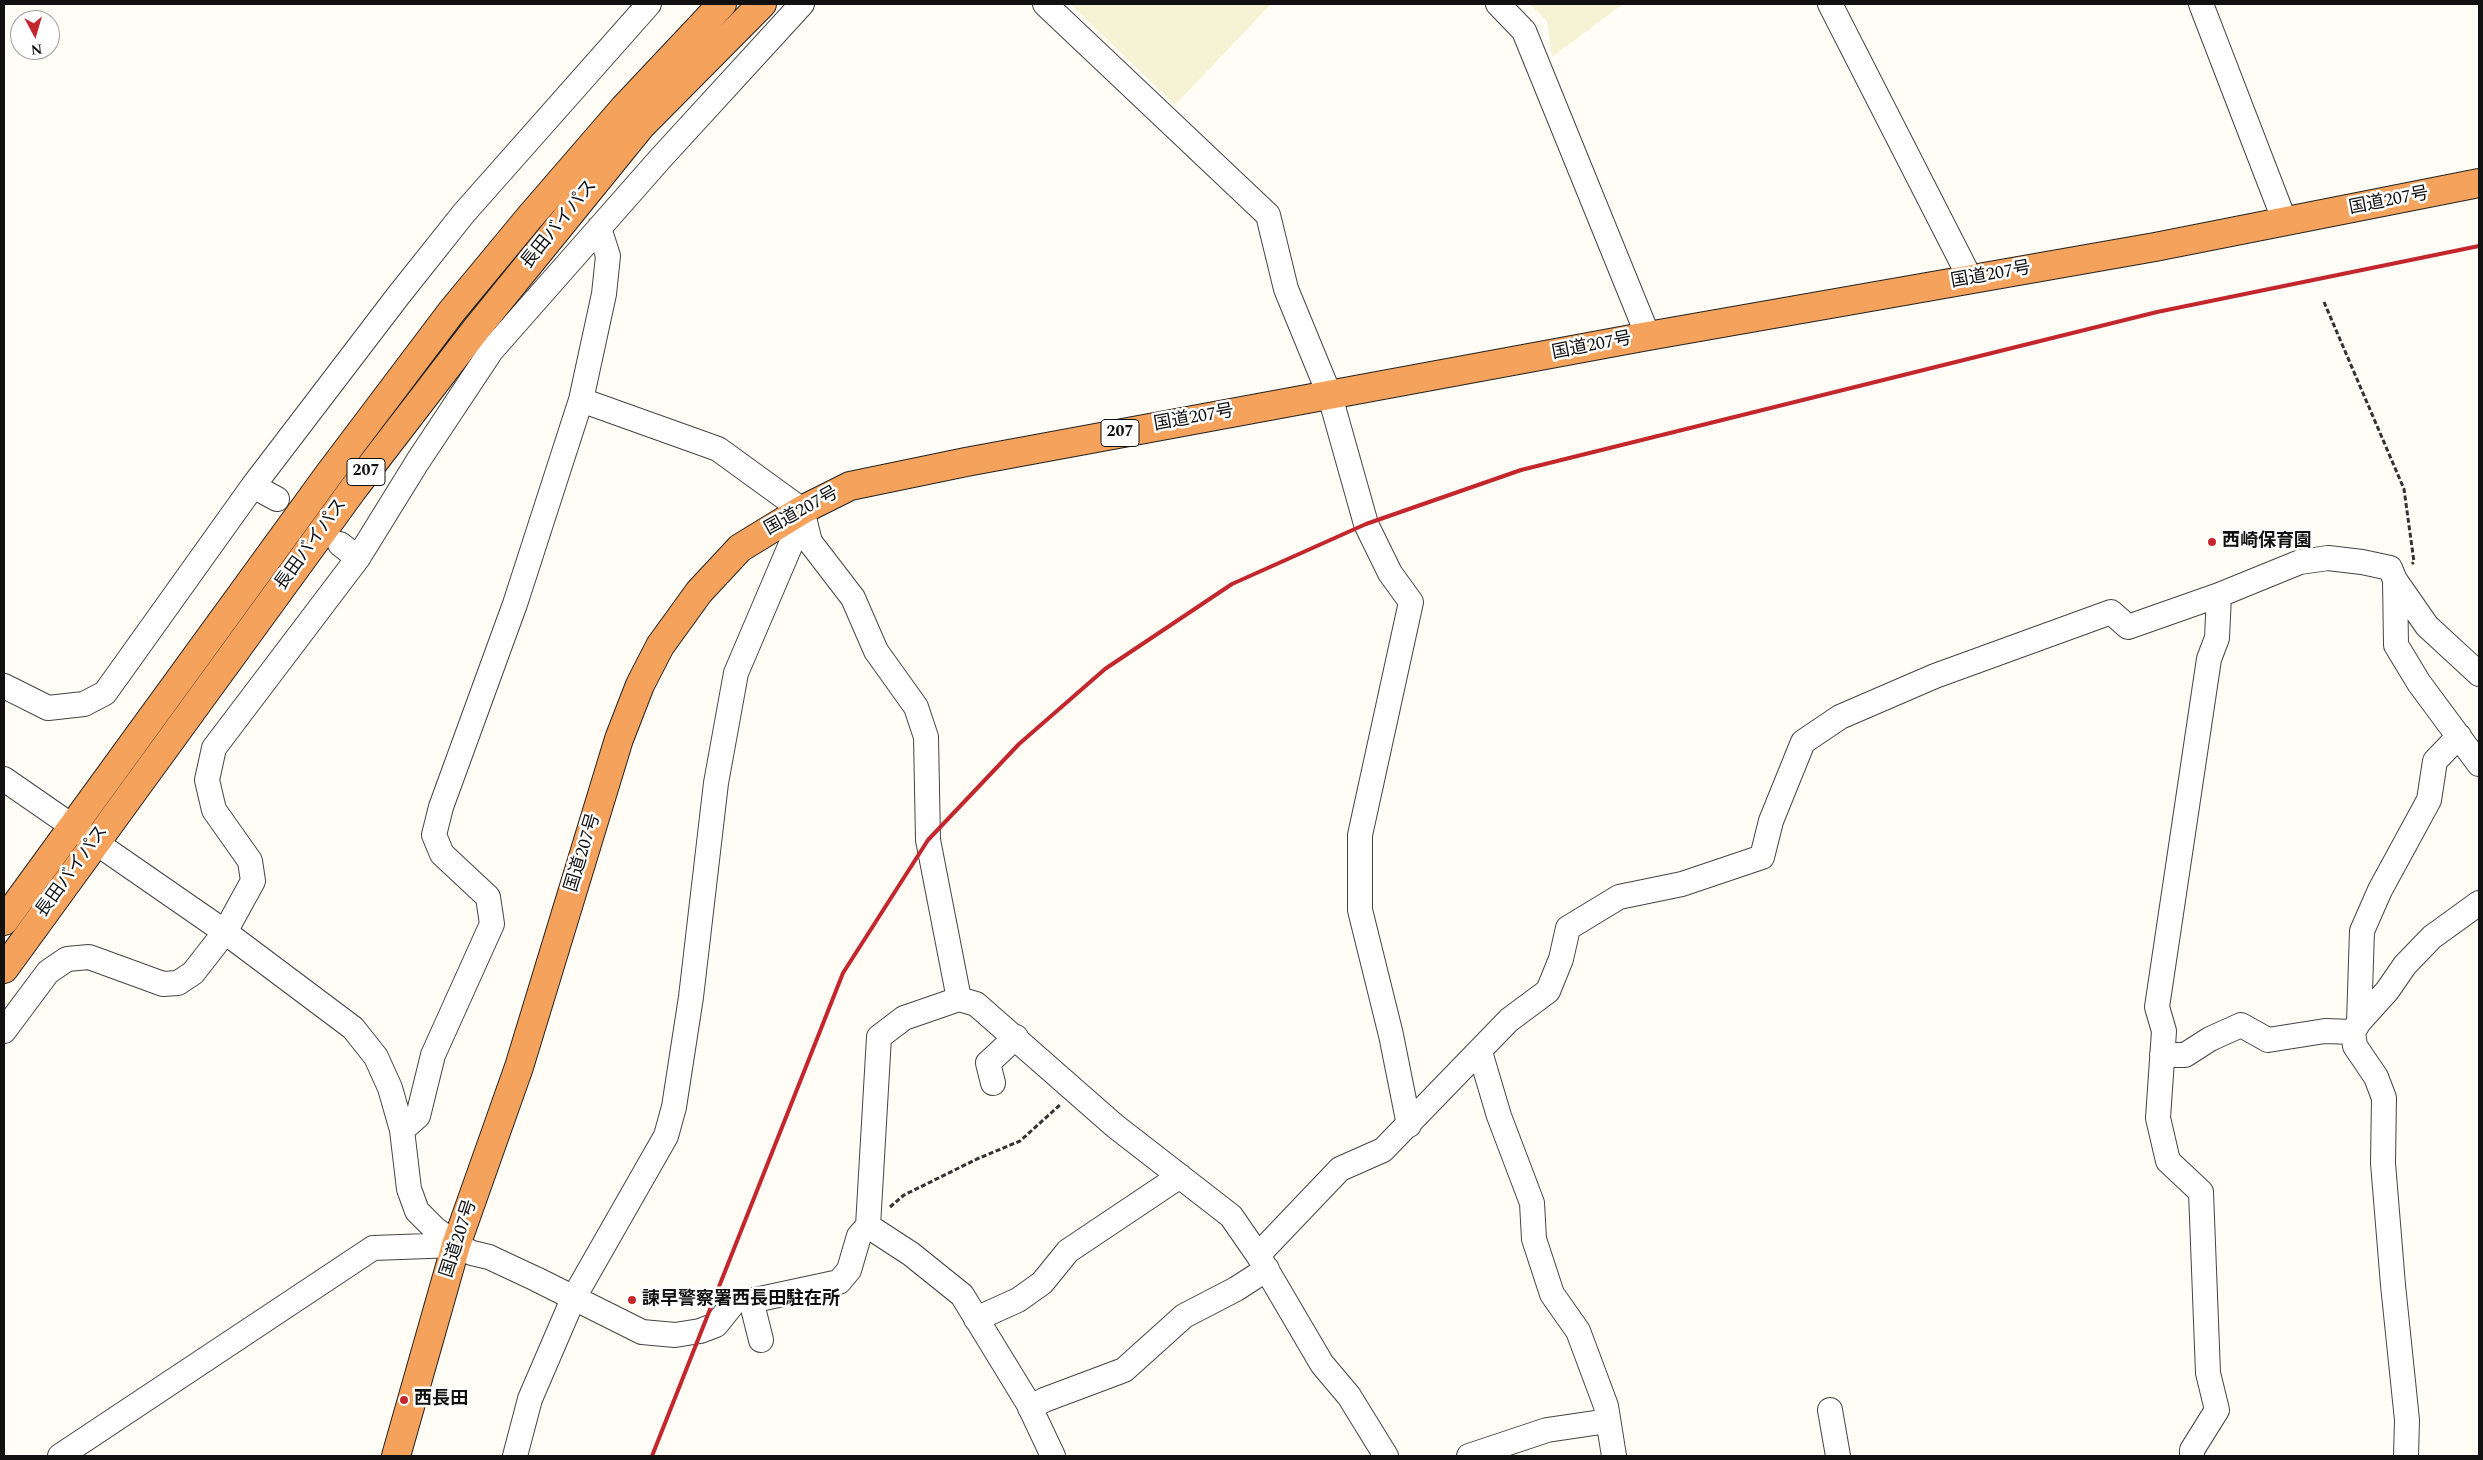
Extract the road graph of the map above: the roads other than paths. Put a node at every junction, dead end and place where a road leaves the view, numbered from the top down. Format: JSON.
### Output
{"nodes":[{"id":1,"x":649,"y":4,"type":"edge"},
{"id":2,"x":722,"y":4,"type":"edge"},
{"id":3,"x":762,"y":4,"type":"edge"},
{"id":4,"x":802,"y":4,"type":"edge"},
{"id":5,"x":1045,"y":4,"type":"edge"},
{"id":6,"x":1498,"y":4,"type":"edge"},
{"id":7,"x":1830,"y":4,"type":"edge"},
{"id":8,"x":2201,"y":4,"type":"edge"},
{"id":9,"x":2479,"y":183,"type":"edge"},
{"id":10,"x":2285,"y":222,"type":"junction"},
{"id":11,"x":599,"y":228,"type":"junction"},
{"id":12,"x":1971,"y":280,"type":"junction"},
{"id":13,"x":1648,"y":336,"type":"junction"},
{"id":14,"x":1330,"y":396,"type":"junction"},
{"id":15,"x":581,"y":400,"type":"junction"},
{"id":16,"x":253,"y":486,"type":"junction"},
{"id":17,"x":277,"y":499,"type":"dead end"},
{"id":18,"x":802,"y":510,"type":"junction"},
{"id":19,"x":2395,"y":580,"type":"junction"},
{"id":20,"x":2219,"y":595,"type":"junction"},
{"id":21,"x":2479,"y":674,"type":"edge"},
{"id":22,"x":4,"y":686,"type":"edge"},
{"id":23,"x":2459,"y":736,"type":"junction"},
{"id":24,"x":2479,"y":764,"type":"edge"},
{"id":25,"x":4,"y":779,"type":"edge"},
{"id":26,"x":72,"y":826,"type":"junction"},
{"id":27,"x":94,"y":843,"type":"junction"},
{"id":28,"x":2479,"y":903,"type":"edge"},
{"id":29,"x":4,"y":921,"type":"edge"},
{"id":30,"x":225,"y":932,"type":"junction"},
{"id":31,"x":4,"y":969,"type":"edge"},
{"id":32,"x":960,"y":998,"type":"junction"},
{"id":33,"x":2356,"y":1027,"type":"junction"},
{"id":34,"x":4,"y":1031,"type":"edge"},
{"id":35,"x":1016,"y":1038,"type":"junction"},
{"id":36,"x":1480,"y":1052,"type":"junction"},
{"id":37,"x":2162,"y":1055,"type":"junction"},
{"id":38,"x":993,"y":1083,"type":"dead end"},
{"id":39,"x":1409,"y":1125,"type":"junction"},
{"id":40,"x":402,"y":1130,"type":"junction"},
{"id":41,"x":1180,"y":1176,"type":"junction"},
{"id":42,"x":868,"y":1226,"type":"junction"},
{"id":43,"x":456,"y":1246,"type":"junction"},
{"id":44,"x":1262,"y":1262,"type":"junction"},
{"id":45,"x":573,"y":1299,"type":"junction"},
{"id":46,"x":751,"y":1300,"type":"junction"},
{"id":47,"x":976,"y":1319,"type":"junction"},
{"id":48,"x":761,"y":1340,"type":"dead end"},
{"id":49,"x":1030,"y":1408,"type":"junction"},
{"id":50,"x":1830,"y":1410,"type":"dead end"},
{"id":51,"x":1608,"y":1421,"type":"junction"},
{"id":52,"x":60,"y":1456,"type":"edge"},
{"id":53,"x":396,"y":1456,"type":"edge"},
{"id":54,"x":515,"y":1456,"type":"edge"},
{"id":55,"x":1053,"y":1456,"type":"edge"},
{"id":56,"x":1386,"y":1456,"type":"edge"},
{"id":57,"x":1469,"y":1456,"type":"edge"},
{"id":58,"x":1614,"y":1456,"type":"edge"},
{"id":59,"x":1838,"y":1456,"type":"edge"},
{"id":60,"x":2192,"y":1456,"type":"edge"},
{"id":61,"x":2406,"y":1456,"type":"edge"}],
"edges":[{"from":1,"to":16,"type":"street"},
{"from":2,"to":26,"type":"highway","name":"長田バイパス","number":"207"},
{"from":3,"to":27,"type":"highway","name":"長田バイパス","number":"207"},
{"from":4,"to":11,"type":"street"},
{"from":5,"to":14,"type":"street"},
{"from":6,"to":13,"type":"street"},
{"from":7,"to":12,"type":"street"},
{"from":8,"to":10,"type":"street"},
{"from":9,"to":10,"type":"highway","name":"国道207号","number":"207"},
{"from":10,"to":12,"type":"highway","name":"国道207号","number":"207"},
{"from":11,"to":15,"type":"street"},
{"from":11,"to":30,"type":"street"},
{"from":12,"to":13,"type":"highway","name":"国道207号","number":"207"},
{"from":13,"to":14,"type":"highway","name":"国道207号","number":"207"},
{"from":14,"to":18,"type":"highway","name":"国道207号","number":"207"},
{"from":14,"to":39,"type":"street"},
{"from":15,"to":18,"type":"street"},
{"from":15,"to":40,"type":"street"},
{"from":16,"to":17,"type":"street"},
{"from":16,"to":22,"type":"street"},
{"from":18,"to":32,"type":"street"},
{"from":18,"to":43,"type":"highway","name":"国道207号","number":"207"},
{"from":18,"to":45,"type":"street"},
{"from":19,"to":20,"type":"street"},
{"from":19,"to":21,"type":"street"},
{"from":19,"to":23,"type":"street"},
{"from":20,"to":36,"type":"street"},
{"from":20,"to":37,"type":"street"},
{"from":23,"to":24,"type":"street"},
{"from":23,"to":33,"type":"street"},
{"from":25,"to":26,"type":"street"},
{"from":26,"to":27,"type":"street"},
{"from":26,"to":29,"type":"highway","name":"長田バイパス","number":"207"},
{"from":27,"to":30,"type":"street"},
{"from":27,"to":31,"type":"highway","name":"長田バイパス","number":"207"},
{"from":28,"to":33,"type":"street"},
{"from":30,"to":34,"type":"street"},
{"from":30,"to":40,"type":"street"},
{"from":32,"to":35,"type":"street"},
{"from":32,"to":42,"type":"street"},
{"from":33,"to":37,"type":"street"},
{"from":33,"to":61,"type":"street"},
{"from":35,"to":38,"type":"street"},
{"from":35,"to":41,"type":"street"},
{"from":36,"to":39,"type":"street"},
{"from":36,"to":51,"type":"street"},
{"from":37,"to":60,"type":"street"},
{"from":39,"to":44,"type":"street"},
{"from":40,"to":43,"type":"street"},
{"from":41,"to":44,"type":"street"},
{"from":41,"to":47,"type":"street"},
{"from":42,"to":46,"type":"street"},
{"from":42,"to":47,"type":"street"},
{"from":43,"to":45,"type":"street"},
{"from":43,"to":52,"type":"street"},
{"from":43,"to":53,"type":"highway","name":"国道207号","number":"207"},
{"from":44,"to":49,"type":"street"},
{"from":44,"to":56,"type":"street"},
{"from":45,"to":46,"type":"street"},
{"from":45,"to":54,"type":"street"},
{"from":46,"to":48,"type":"street"},
{"from":47,"to":49,"type":"street"},
{"from":49,"to":55,"type":"street"},
{"from":50,"to":59,"type":"street"},
{"from":51,"to":57,"type":"street"},
{"from":51,"to":58,"type":"street"}]}
